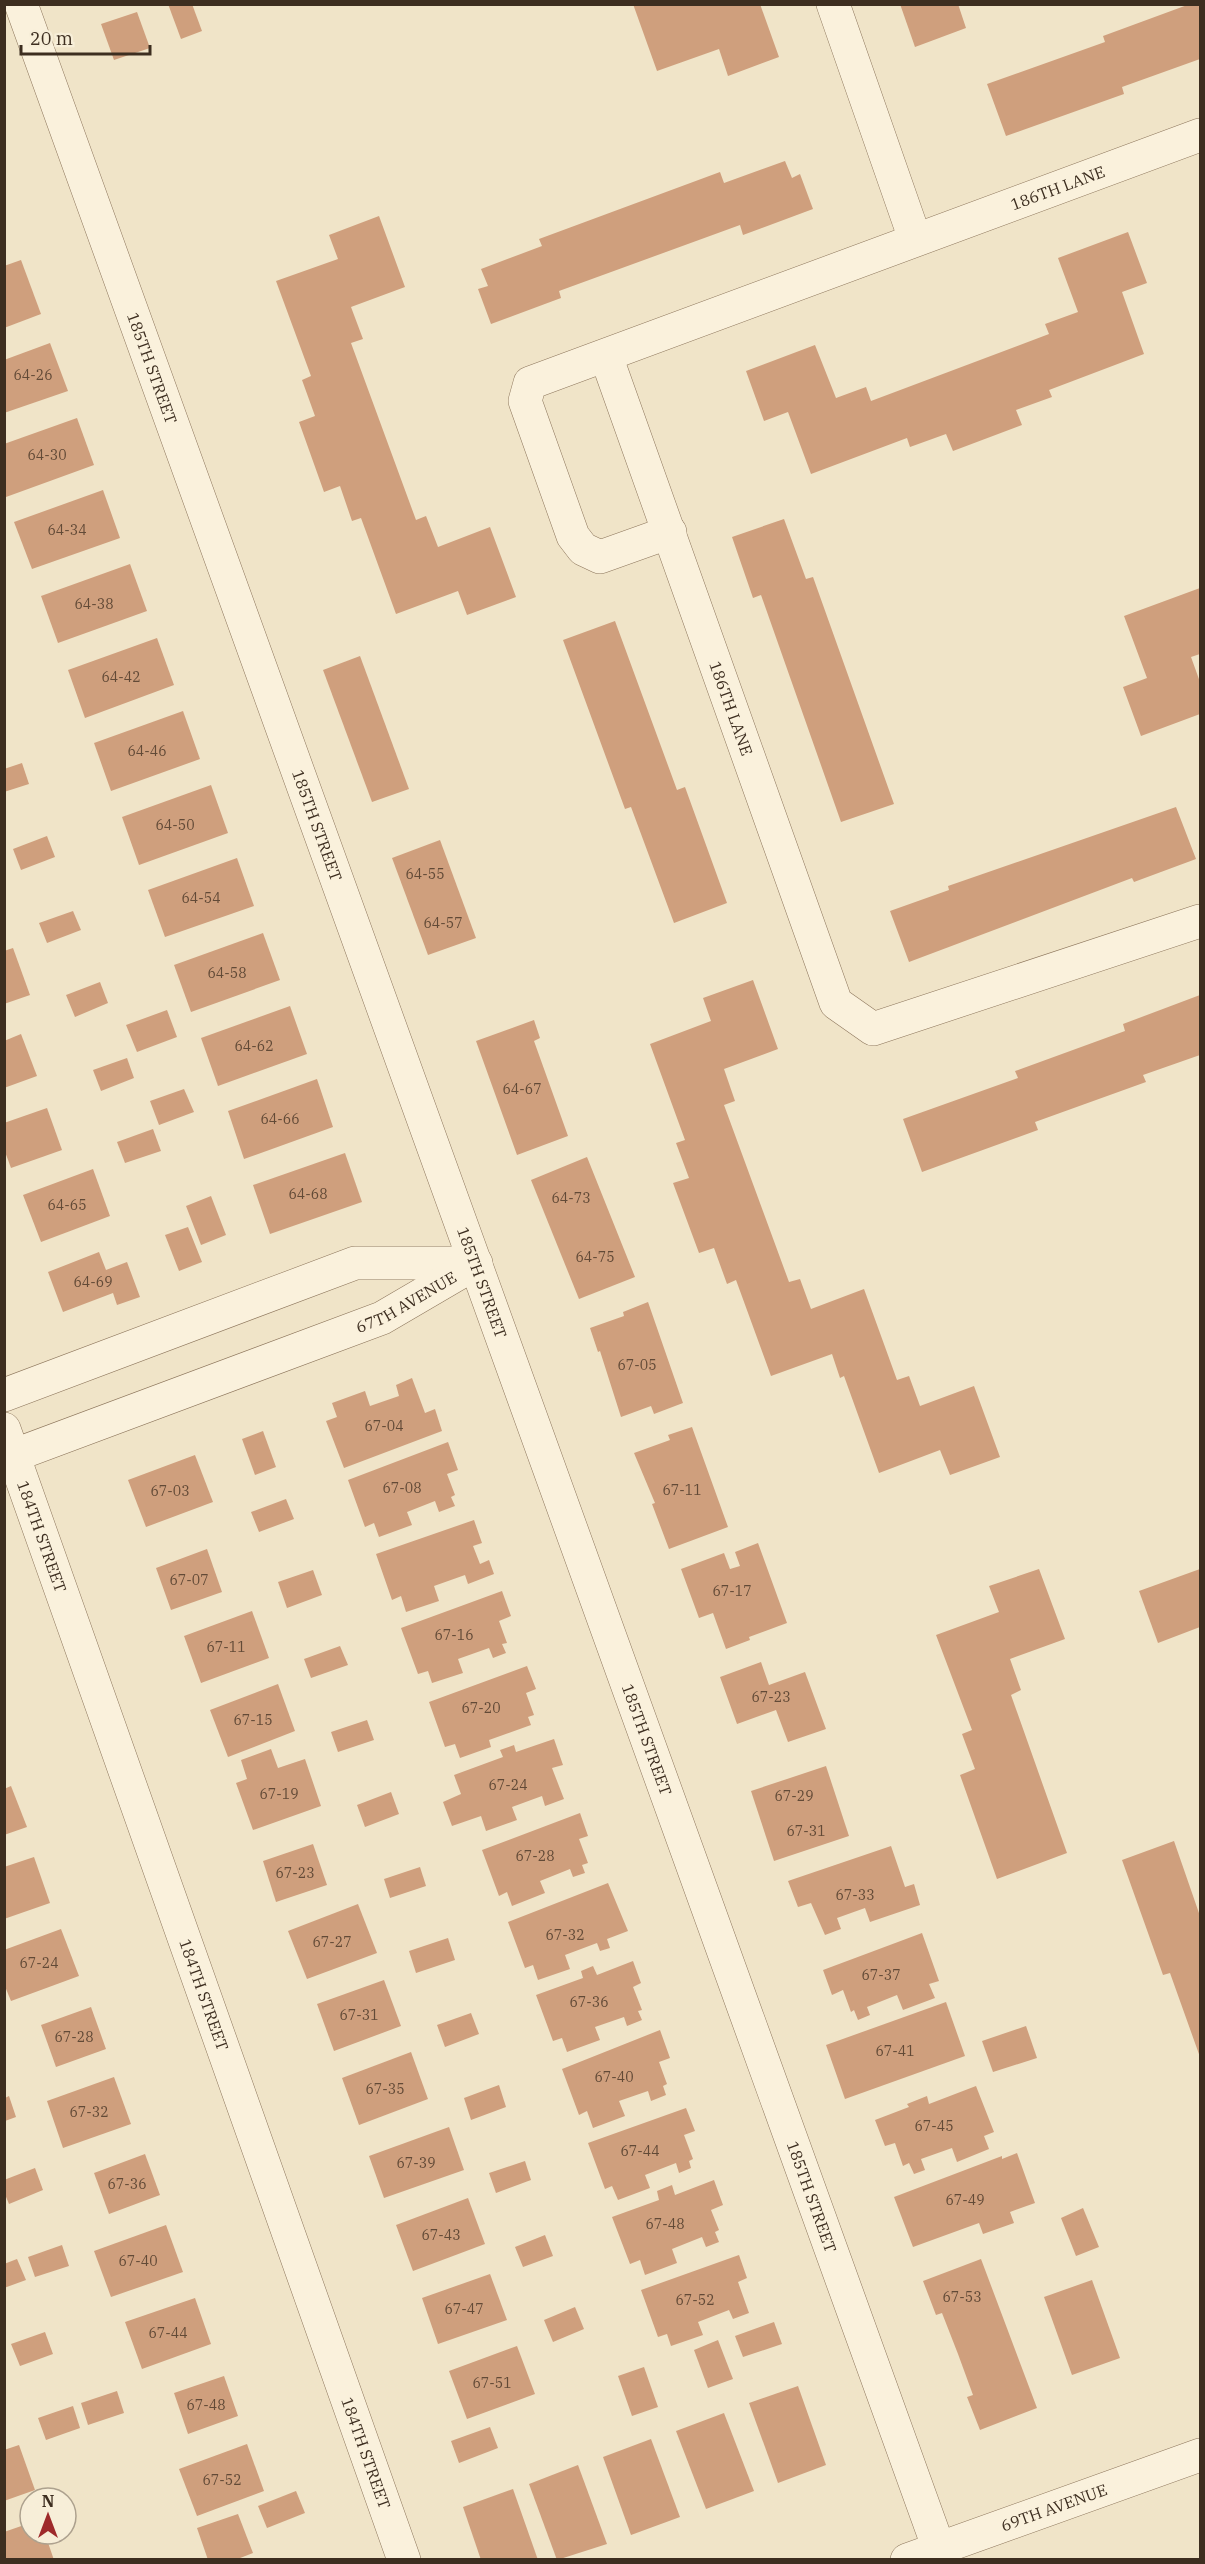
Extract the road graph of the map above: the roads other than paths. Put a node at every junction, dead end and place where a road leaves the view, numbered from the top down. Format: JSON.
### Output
{"nodes":[{"id":1,"x":21,"y":4,"type":"edge"},
{"id":2,"x":833,"y":4,"type":"edge"},
{"id":3,"x":1200,"y":135,"type":"edge"},
{"id":4,"x":915,"y":239,"type":"junction"},
{"id":5,"x":606,"y":356,"type":"junction"},
{"id":6,"x":670,"y":532,"type":"junction"},
{"id":7,"x":1200,"y":921,"type":"edge"},
{"id":8,"x":476,"y":1263,"type":"junction"},
{"id":9,"x":4,"y":1395,"type":"edge"},
{"id":10,"x":8,"y":1448,"type":"edge"},
{"id":11,"x":1200,"y":2455,"type":"edge"},
{"id":12,"x":941,"y":2554,"type":"edge"},
{"id":13,"x":404,"y":2559,"type":"edge"},
{"id":14,"x":908,"y":2559,"type":"edge"}],
"edges":[{"from":1,"to":8,"type":"street","name":"185TH STREET"},
{"from":2,"to":4,"type":"street"},
{"from":3,"to":4,"type":"street","name":"186TH LANE"},
{"from":4,"to":5,"type":"street","name":"186TH LANE"},
{"from":5,"to":6,"type":"street","name":"186TH LANE"},
{"from":5,"to":6,"type":"street"},
{"from":6,"to":7,"type":"street","name":"186TH LANE"},
{"from":8,"to":9,"type":"street","name":"67TH AVENUE"},
{"from":8,"to":10,"type":"street","name":"67TH AVENUE"},
{"from":8,"to":12,"type":"street","name":"185TH STREET"},
{"from":10,"to":13,"type":"street","name":"184TH STREET"},
{"from":11,"to":12,"type":"street","name":"69TH AVENUE"},
{"from":12,"to":14,"type":"street","name":"69TH AVENUE"}]}
